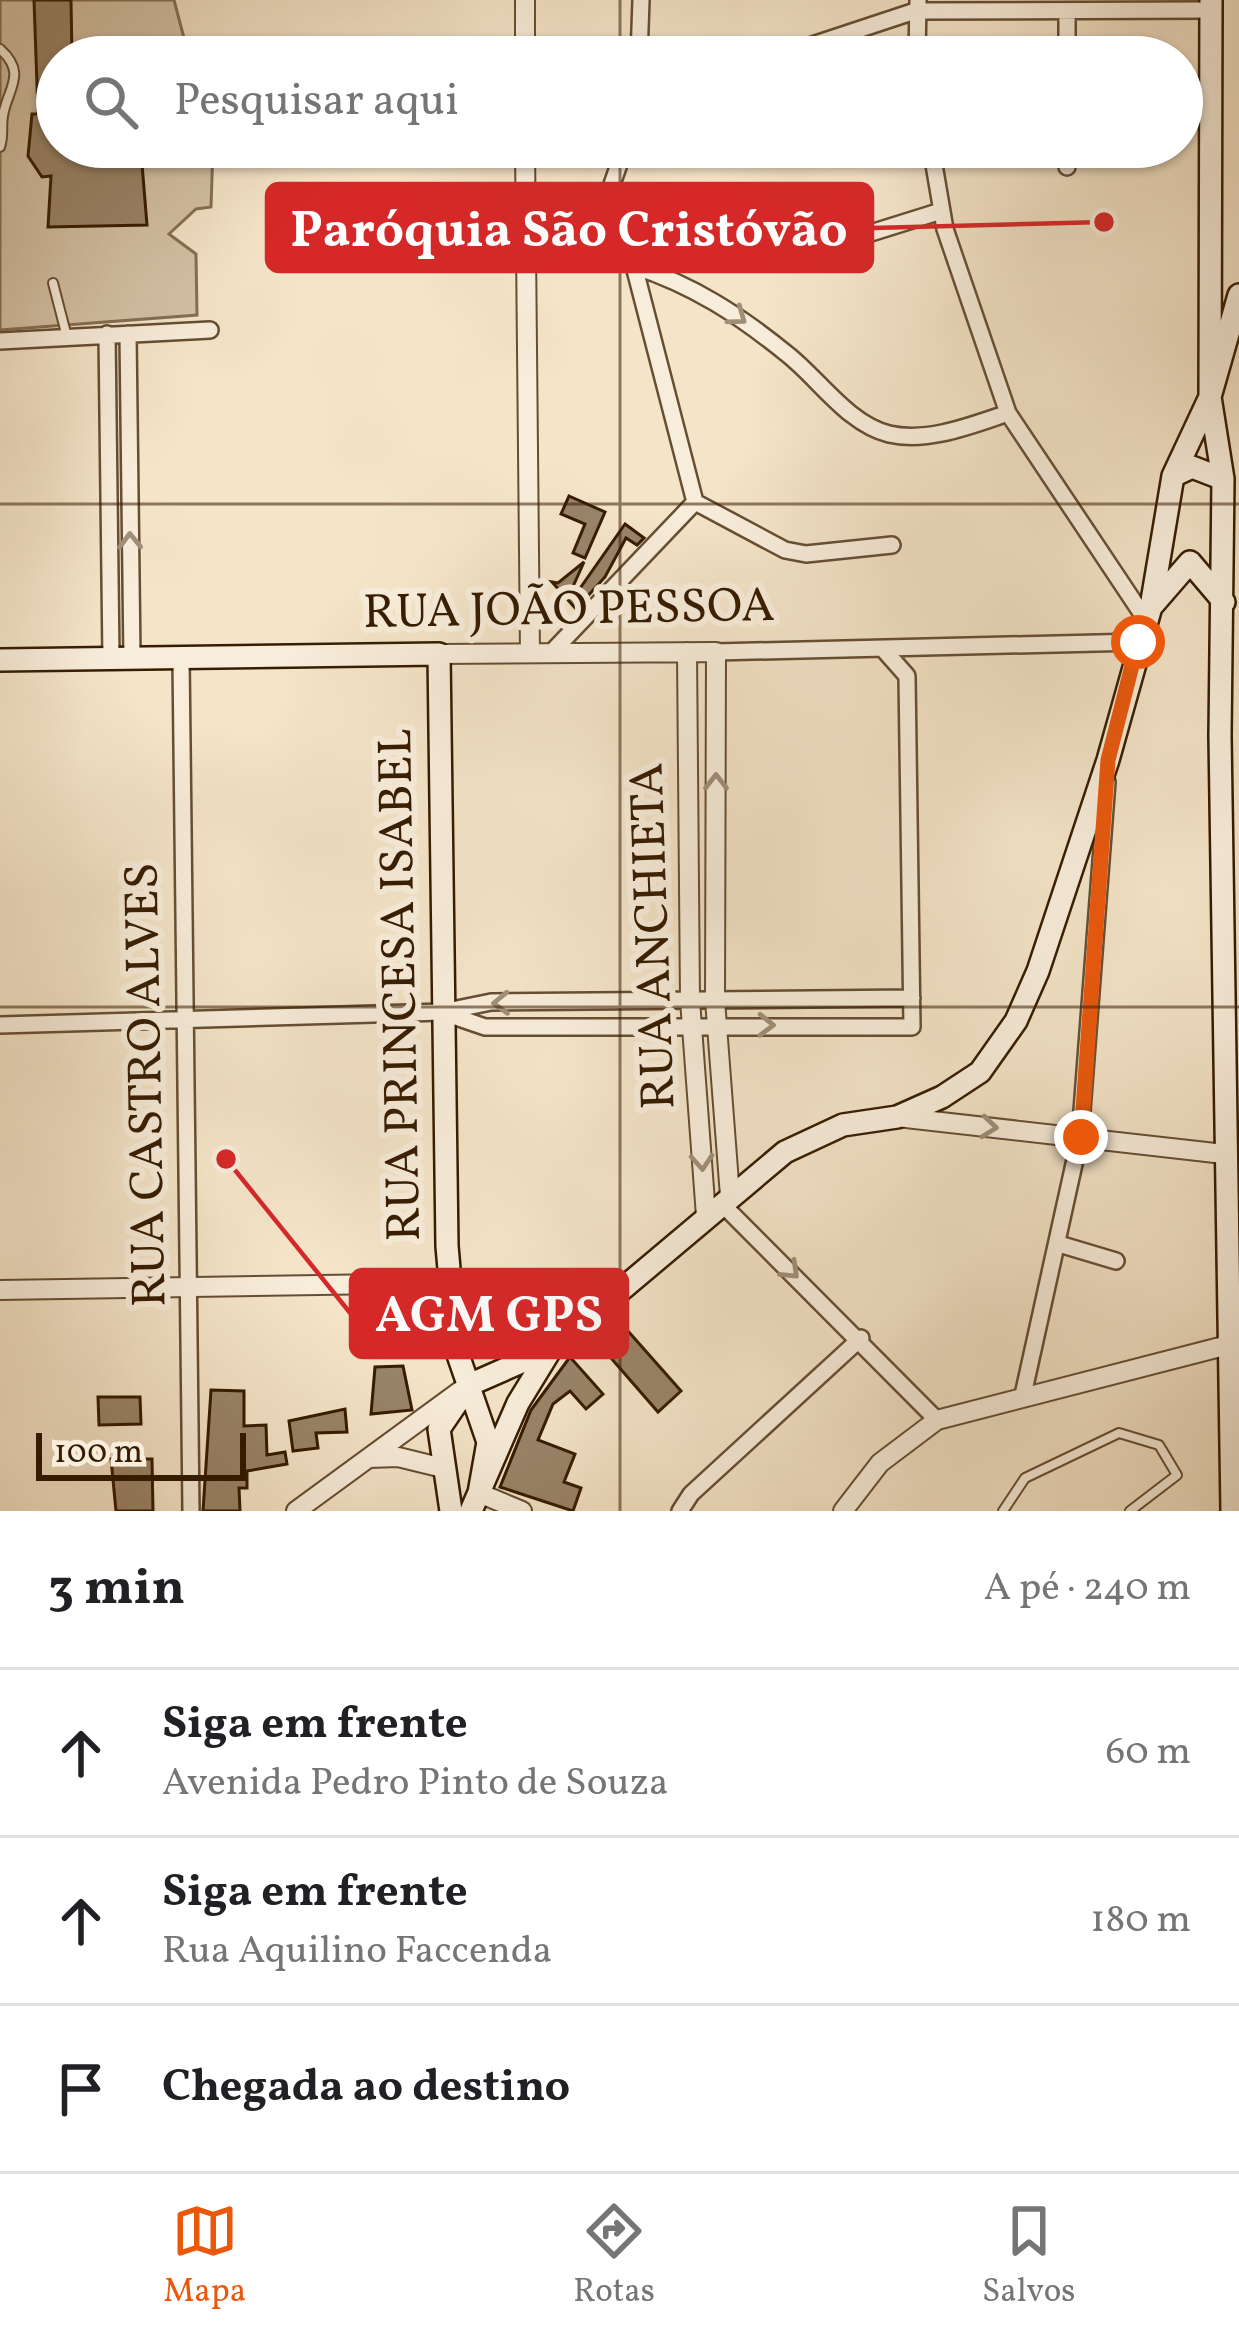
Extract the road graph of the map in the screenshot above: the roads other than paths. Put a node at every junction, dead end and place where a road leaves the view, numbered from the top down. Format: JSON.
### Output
{"nodes":[{"id":1,"x":525,"y":0,"type":"edge"},
{"id":2,"x":641,"y":0,"type":"edge"},
{"id":3,"x":915,"y":4,"type":"edge"},
{"id":4,"x":1211,"y":5,"type":"edge"},
{"id":5,"x":1067,"y":12,"type":"junction"},
{"id":6,"x":525,"y":36,"type":"edge"},
{"id":7,"x":640,"y":36,"type":"edge"},
{"id":8,"x":831,"y":36,"type":"edge"},
{"id":9,"x":916,"y":36,"type":"edge"},
{"id":10,"x":1067,"y":36,"type":"edge"},
{"id":11,"x":0,"y":50,"type":"edge"},
{"id":12,"x":1,"y":117,"type":"edge"},
{"id":13,"x":0,"y":147,"type":"edge"},
{"id":14,"x":525,"y":168,"type":"edge"},
{"id":15,"x":620,"y":168,"type":"edge"},
{"id":16,"x":934,"y":168,"type":"edge"},
{"id":17,"x":941,"y":212,"type":"junction"},
{"id":18,"x":842,"y":242,"type":"dead end"},
{"id":19,"x":634,"y":266,"type":"junction"},
{"id":20,"x":53,"y":283,"type":"dead end"},
{"id":21,"x":1239,"y":295,"type":"edge"},
{"id":22,"x":210,"y":330,"type":"dead end"},
{"id":23,"x":107,"y":334,"type":"junction"},
{"id":24,"x":128,"y":334,"type":"junction"},
{"id":25,"x":67,"y":337,"type":"junction"},
{"id":26,"x":0,"y":340,"type":"edge"},
{"id":27,"x":1210,"y":397,"type":"junction"},
{"id":28,"x":1008,"y":413,"type":"junction"},
{"id":29,"x":1173,"y":476,"type":"junction"},
{"id":30,"x":1223,"y":479,"type":"junction"},
{"id":31,"x":695,"y":502,"type":"junction"},
{"id":32,"x":1163,"y":530,"type":"junction"},
{"id":33,"x":1223,"y":538,"type":"junction"},
{"id":34,"x":892,"y":545,"type":"dead end"},
{"id":35,"x":1190,"y":562,"type":"junction"},
{"id":36,"x":1224,"y":602,"type":"junction"},
{"id":37,"x":1145,"y":623,"type":"junction"},
{"id":38,"x":884,"y":650,"type":"junction"},
{"id":39,"x":687,"y":652,"type":"junction"},
{"id":40,"x":716,"y":652,"type":"junction"},
{"id":41,"x":530,"y":653,"type":"junction"},
{"id":42,"x":551,"y":653,"type":"junction"},
{"id":43,"x":439,"y":654,"type":"junction"},
{"id":44,"x":122,"y":658,"type":"junction"},
{"id":45,"x":181,"y":658,"type":"junction"},
{"id":46,"x":0,"y":660,"type":"edge"},
{"id":47,"x":1229,"y":734,"type":"edge"},
{"id":48,"x":1108,"y":760,"type":"junction"},
{"id":49,"x":716,"y":829,"type":"junction"},
{"id":50,"x":688,"y":830,"type":"junction"},
{"id":51,"x":912,"y":998,"type":"junction"},
{"id":52,"x":690,"y":1000,"type":"junction"},
{"id":53,"x":715,"y":1000,"type":"junction"},
{"id":54,"x":573,"y":1004,"type":"junction"},
{"id":55,"x":442,"y":1012,"type":"junction"},
{"id":56,"x":184,"y":1021,"type":"junction"},
{"id":57,"x":0,"y":1024,"type":"edge"},
{"id":58,"x":692,"y":1024,"type":"junction"},
{"id":59,"x":718,"y":1024,"type":"junction"},
{"id":60,"x":574,"y":1026,"type":"junction"},
{"id":61,"x":897,"y":1117,"type":"junction"},
{"id":62,"x":1081,"y":1137,"type":"junction"},
{"id":63,"x":1224,"y":1154,"type":"junction"},
{"id":64,"x":1232,"y":1181,"type":"edge"},
{"id":65,"x":719,"y":1205,"type":"junction"},
{"id":66,"x":1059,"y":1244,"type":"junction"},
{"id":67,"x":1116,"y":1261,"type":"dead end"},
{"id":68,"x":450,"y":1283,"type":"junction"},
{"id":69,"x":191,"y":1286,"type":"junction"},
{"id":70,"x":622,"y":1287,"type":"junction"},
{"id":71,"x":0,"y":1290,"type":"edge"},
{"id":72,"x":861,"y":1338,"type":"junction"},
{"id":73,"x":1228,"y":1345,"type":"junction"},
{"id":74,"x":551,"y":1349,"type":"junction"},
{"id":75,"x":469,"y":1385,"type":"junction"},
{"id":76,"x":1023,"y":1395,"type":"junction"},
{"id":77,"x":937,"y":1420,"type":"junction"},
{"id":78,"x":369,"y":1459,"type":"junction"},
{"id":79,"x":443,"y":1468,"type":"junction"},
{"id":80,"x":475,"y":1502,"type":"edge"},
{"id":81,"x":191,"y":1511,"type":"edge"},
{"id":82,"x":296,"y":1511,"type":"edge"},
{"id":83,"x":451,"y":1511,"type":"edge"},
{"id":84,"x":522,"y":1511,"type":"edge"},
{"id":85,"x":680,"y":1511,"type":"edge"},
{"id":86,"x":843,"y":1511,"type":"edge"},
{"id":87,"x":1004,"y":1511,"type":"edge"},
{"id":88,"x":1130,"y":1511,"type":"edge"},
{"id":89,"x":1232,"y":1511,"type":"edge"}],
"edges":[{"from":1,"to":6,"type":"street"},
{"from":2,"to":7,"type":"street"},
{"from":3,"to":5,"type":"street"},
{"from":3,"to":8,"type":"street"},
{"from":3,"to":9,"type":"street"},
{"from":4,"to":5,"type":"street"},
{"from":4,"to":27,"type":"main road"},
{"from":5,"to":10,"type":"street"},
{"from":11,"to":12,"type":"lane"},
{"from":12,"to":13,"type":"lane"},
{"from":14,"to":41,"type":"street"},
{"from":15,"to":19,"type":"street"},
{"from":16,"to":17,"type":"street"},
{"from":17,"to":18,"type":"street"},
{"from":17,"to":28,"type":"street"},
{"from":19,"to":28,"type":"street","one_way":true},
{"from":19,"to":31,"type":"street"},
{"from":20,"to":25,"type":"lane"},
{"from":21,"to":27,"type":"main road"},
{"from":22,"to":24,"type":"street"},
{"from":23,"to":24,"type":"street"},
{"from":23,"to":25,"type":"street"},
{"from":23,"to":44,"type":"street"},
{"from":44,"to":24,"type":"street","one_way":true},
{"from":25,"to":26,"type":"street"},
{"from":27,"to":29,"type":"main road"},
{"from":27,"to":30,"type":"main road"},
{"from":28,"to":37,"type":"street"},
{"from":29,"to":30,"type":"main road"},
{"from":29,"to":32,"type":"main road"},
{"from":30,"to":33,"type":"main road"},
{"from":31,"to":34,"type":"street"},
{"from":31,"to":42,"type":"street"},
{"from":32,"to":35,"type":"main road"},
{"from":32,"to":37,"type":"main road"},
{"from":33,"to":35,"type":"main road"},
{"from":33,"to":36,"type":"main road"},
{"from":35,"to":36,"type":"main road"},
{"from":35,"to":37,"type":"main road"},
{"from":36,"to":47,"type":"main road"},
{"from":37,"to":38,"type":"street","name":"RUA JOÃO PESSOA"},
{"from":37,"to":48,"type":"main road"},
{"from":38,"to":40,"type":"street","name":"RUA JOÃO PESSOA"},
{"from":38,"to":51,"type":"street"},
{"from":39,"to":40,"type":"street","name":"RUA JOÃO PESSOA"},
{"from":39,"to":42,"type":"street","name":"RUA JOÃO PESSOA"},
{"from":39,"to":50,"type":"street","name":"RUA ANCHIETA"},
{"from":49,"to":40,"type":"street","name":"RUA ANCHIETA","one_way":true},
{"from":41,"to":42,"type":"street","name":"RUA JOÃO PESSOA"},
{"from":41,"to":43,"type":"street","name":"RUA JOÃO PESSOA"},
{"from":43,"to":45,"type":"main road","name":"RUA JOÃO PESSOA"},
{"from":43,"to":55,"type":"main road","name":"RUA PRINCESA ISABEL"},
{"from":44,"to":45,"type":"main road","name":"RUA JOÃO PESSOA"},
{"from":44,"to":46,"type":"main road","name":"RUA JOÃO PESSOA"},
{"from":45,"to":56,"type":"street","name":"RUA CASTRO ALVES"},
{"from":47,"to":63,"type":"main road"},
{"from":48,"to":61,"type":"main road"},
{"from":48,"to":62,"type":"street"},
{"from":49,"to":50,"type":"street"},
{"from":49,"to":53,"type":"street","name":"RUA ANCHIETA"},
{"from":50,"to":52,"type":"street","name":"RUA ANCHIETA"},
{"from":51,"to":53,"type":"street"},
{"from":59,"to":51,"type":"street","one_way":true},
{"from":52,"to":53,"type":"street"},
{"from":52,"to":54,"type":"street"},
{"from":52,"to":58,"type":"street","name":"RUA ANCHIETA"},
{"from":53,"to":59,"type":"street","name":"RUA ANCHIETA"},
{"from":54,"to":55,"type":"street","one_way":true},
{"from":54,"to":60,"type":"street"},
{"from":55,"to":56,"type":"street"},
{"from":55,"to":60,"type":"street"},
{"from":55,"to":68,"type":"main road","name":"RUA PRINCESA ISABEL"},
{"from":56,"to":57,"type":"street"},
{"from":56,"to":69,"type":"street","name":"RUA CASTRO ALVES"},
{"from":58,"to":59,"type":"street"},
{"from":58,"to":60,"type":"street"},
{"from":58,"to":65,"type":"street","name":"RUA ANCHIETA","one_way":true},
{"from":59,"to":65,"type":"street","name":"RUA ANCHIETA"},
{"from":61,"to":62,"type":"street","one_way":true},
{"from":61,"to":65,"type":"main road"},
{"from":62,"to":63,"type":"street"},
{"from":62,"to":66,"type":"street"},
{"from":63,"to":64,"type":"main road"},
{"from":64,"to":73,"type":"main road"},
{"from":65,"to":70,"type":"main road"},
{"from":65,"to":72,"type":"street","one_way":true},
{"from":66,"to":67,"type":"street"},
{"from":66,"to":76,"type":"street"},
{"from":68,"to":69,"type":"street"},
{"from":68,"to":70,"type":"main road"},
{"from":68,"to":75,"type":"main road","name":"RUA PRINCESA ISABEL"},
{"from":69,"to":71,"type":"street"},
{"from":69,"to":81,"type":"street","name":"RUA CASTRO ALVES"},
{"from":70,"to":74,"type":"main road"},
{"from":72,"to":77,"type":"street"},
{"from":72,"to":85,"type":"street"},
{"from":73,"to":76,"type":"street"},
{"from":73,"to":89,"type":"main road"},
{"from":74,"to":75,"type":"main road"},
{"from":74,"to":80,"type":"main road"},
{"from":75,"to":78,"type":"street"},
{"from":75,"to":79,"type":"main road"},
{"from":75,"to":80,"type":"main road","name":"RUA PRINCESA ISABEL"},
{"from":76,"to":77,"type":"street"},
{"from":77,"to":86,"type":"street"},
{"from":78,"to":79,"type":"street"},
{"from":78,"to":82,"type":"street"},
{"from":79,"to":83,"type":"main road"},
{"from":80,"to":84,"type":"street"},
{"from":87,"to":88,"type":"lane"}]}
